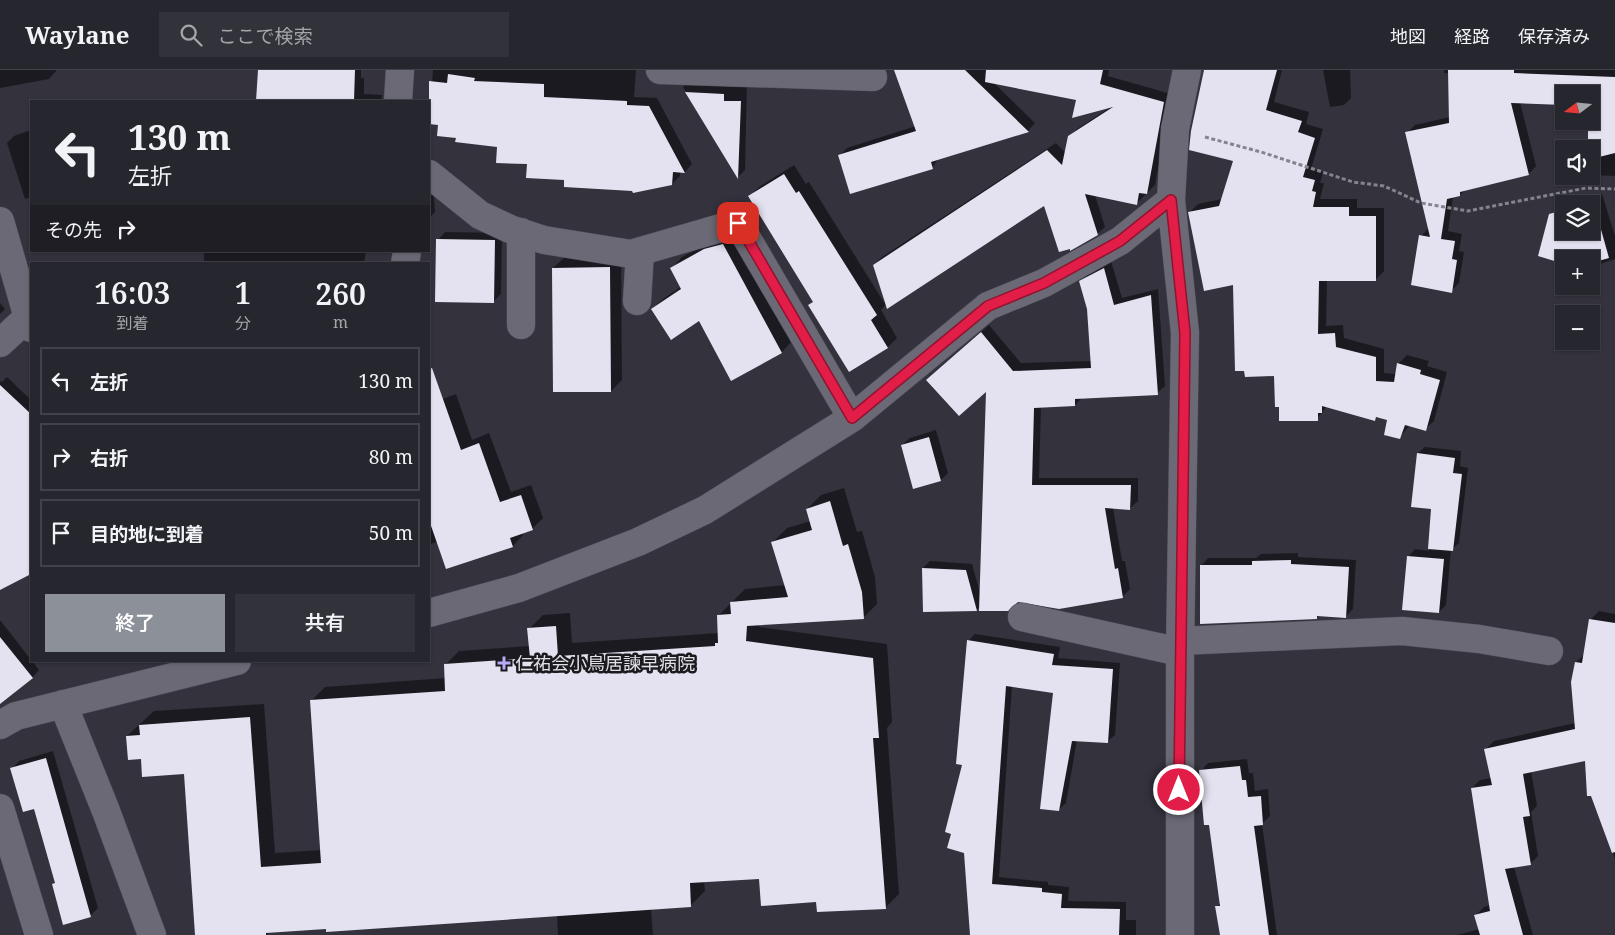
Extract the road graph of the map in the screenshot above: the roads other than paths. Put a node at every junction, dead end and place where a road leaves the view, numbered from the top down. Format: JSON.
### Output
{"nodes":[{"id":1,"x":400,"y":70,"type":"edge"},
{"id":2,"x":660,"y":70,"type":"edge"},
{"id":3,"x":1187,"y":70,"type":"edge"},
{"id":4,"x":873,"y":77,"type":"dead end"},
{"id":5,"x":398,"y":100,"type":"edge"},
{"id":6,"x":430,"y":175,"type":"edge"},
{"id":7,"x":1171,"y":200,"type":"junction"},
{"id":8,"x":521,"y":232,"type":"junction"},
{"id":9,"x":2,"y":240,"type":"edge"},
{"id":10,"x":640,"y":252,"type":"junction"},
{"id":11,"x":637,"y":301,"type":"dead end"},
{"id":12,"x":29,"y":323,"type":"edge"},
{"id":13,"x":521,"y":325,"type":"dead end"},
{"id":14,"x":0,"y":343,"type":"edge"},
{"id":15,"x":852,"y":418,"type":"junction"},
{"id":16,"x":430,"y":613,"type":"edge"},
{"id":17,"x":1022,"y":617,"type":"dead end"},
{"id":18,"x":1180,"y":646,"type":"junction"},
{"id":19,"x":1549,"y":651,"type":"dead end"},
{"id":20,"x":229,"y":662,"type":"edge"},
{"id":21,"x":187,"y":667,"type":"edge"},
{"id":22,"x":63,"y":704,"type":"junction"},
{"id":23,"x":0,"y":725,"type":"edge"},
{"id":24,"x":0,"y":808,"type":"edge"},
{"id":25,"x":39,"y":935,"type":"edge"},
{"id":26,"x":152,"y":935,"type":"edge"},
{"id":27,"x":1180,"y":935,"type":"edge"}],
"edges":[{"from":1,"to":5,"type":"street"},
{"from":2,"to":4,"type":"street"},
{"from":3,"to":7,"type":"street"},
{"from":6,"to":8,"type":"street"},
{"from":7,"to":15,"type":"street"},
{"from":7,"to":18,"type":"street"},
{"from":8,"to":10,"type":"street"},
{"from":8,"to":13,"type":"street"},
{"from":9,"to":12,"type":"street"},
{"from":10,"to":11,"type":"street"},
{"from":10,"to":15,"type":"street"},
{"from":12,"to":14,"type":"street"},
{"from":15,"to":16,"type":"street"},
{"from":17,"to":18,"type":"street"},
{"from":18,"to":19,"type":"street"},
{"from":18,"to":27,"type":"street"},
{"from":20,"to":21,"type":"street"},
{"from":21,"to":22,"type":"street"},
{"from":22,"to":23,"type":"street"},
{"from":22,"to":26,"type":"street"},
{"from":24,"to":25,"type":"street"}]}
